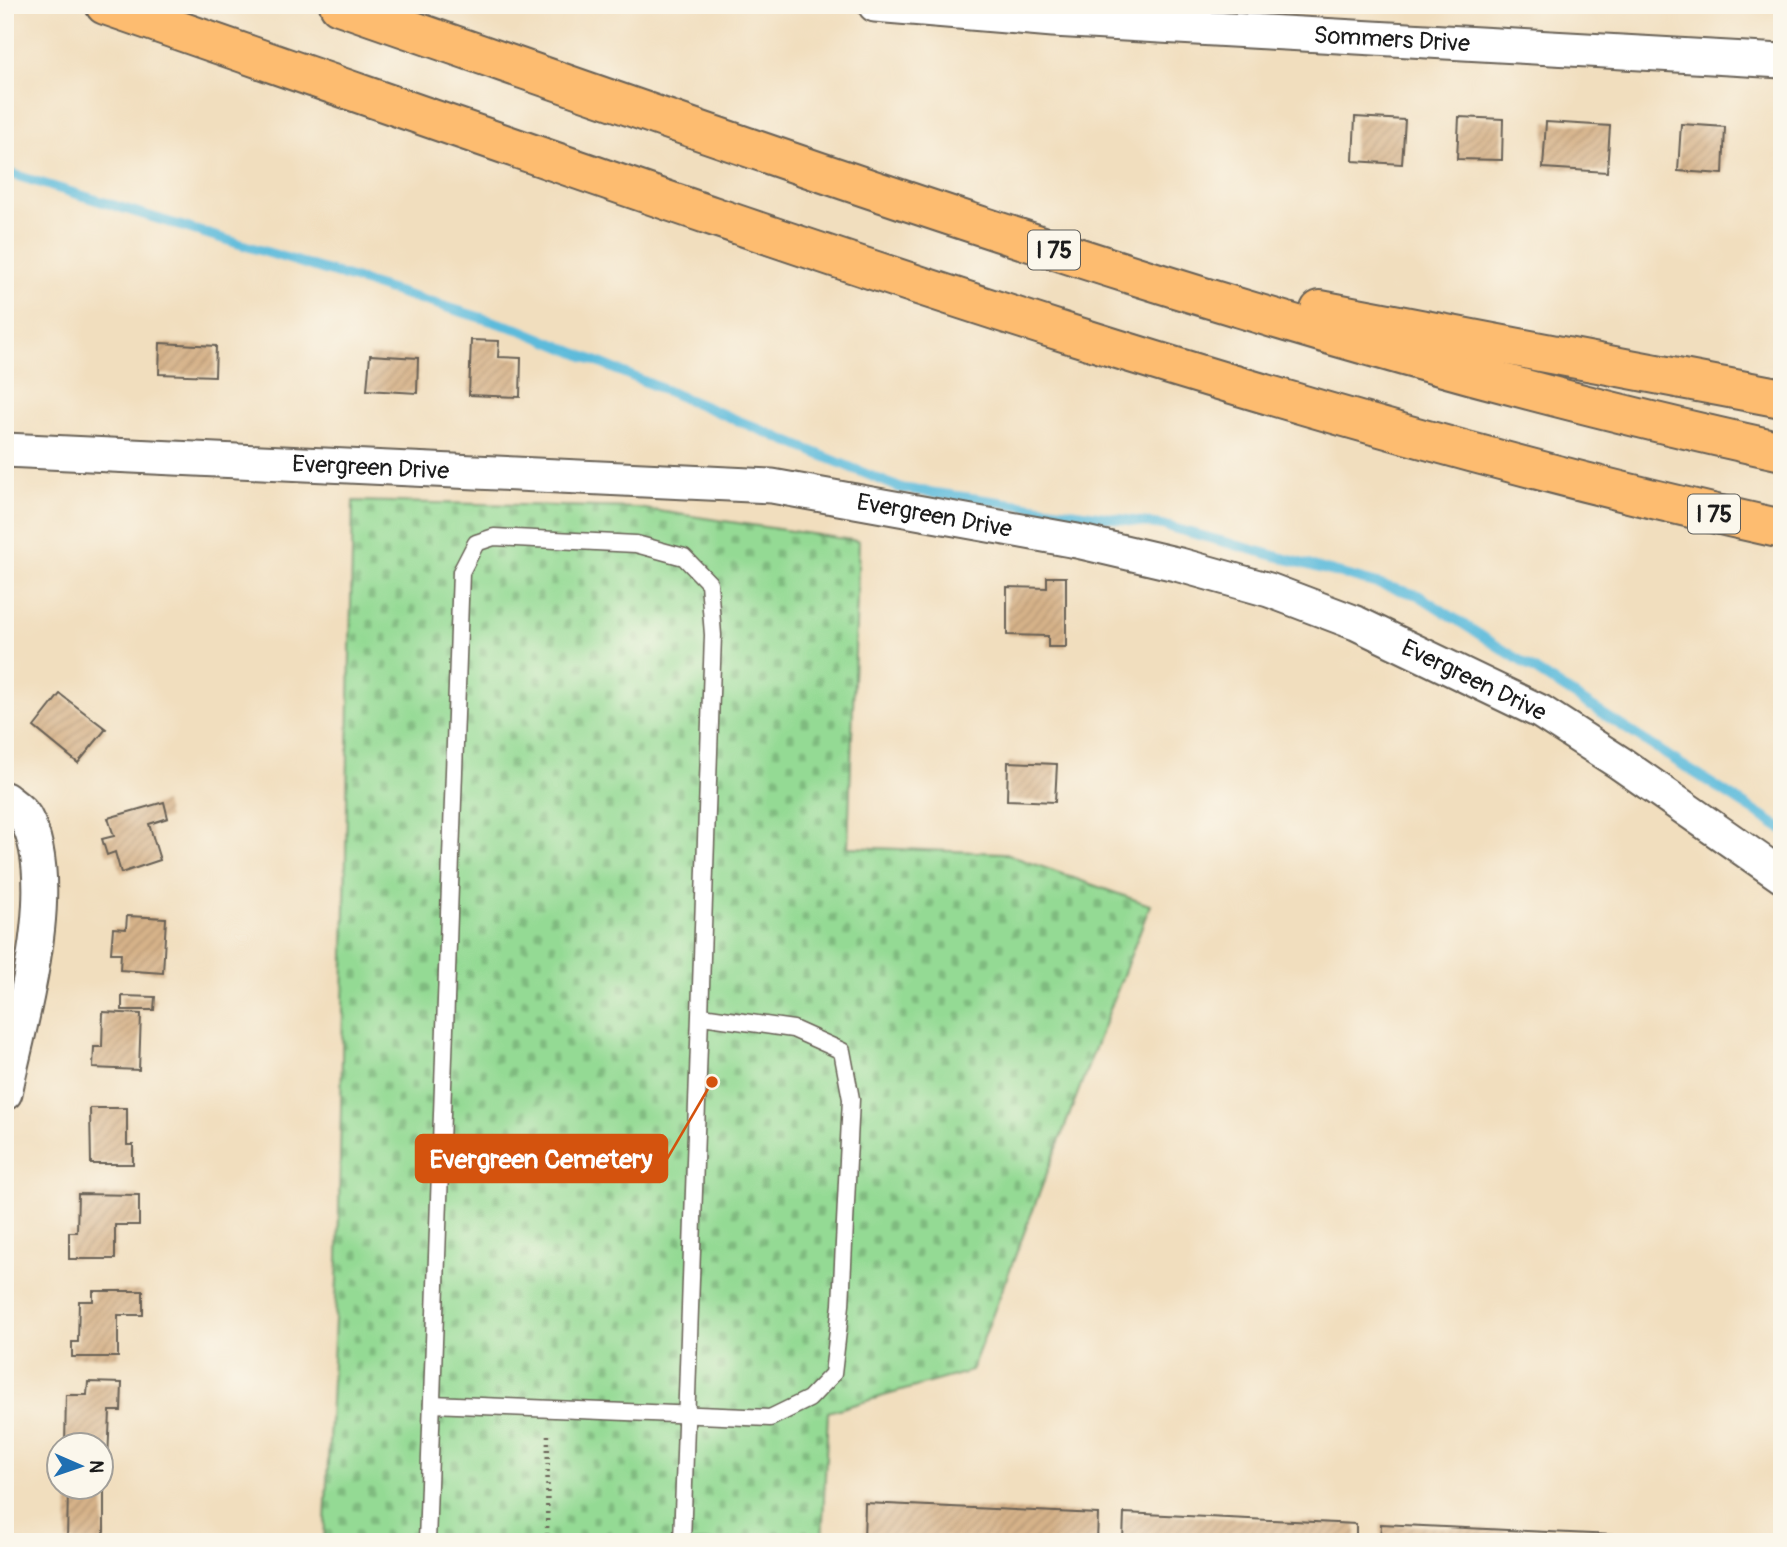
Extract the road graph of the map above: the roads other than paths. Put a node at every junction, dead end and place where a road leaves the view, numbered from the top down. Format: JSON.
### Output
{"nodes":[{"id":1,"x":106,"y":5,"type":"edge"},
{"id":2,"x":339,"y":5,"type":"edge"},
{"id":3,"x":875,"y":5,"type":"edge"},
{"id":4,"x":1782,"y":61,"type":"edge"},
{"id":5,"x":1149,"y":281,"type":"junction"},
{"id":6,"x":1782,"y":398,"type":"edge"},
{"id":7,"x":5,"y":450,"type":"edge"},
{"id":8,"x":1782,"y":451,"type":"edge"},
{"id":9,"x":1646,"y":499,"type":"junction"},
{"id":10,"x":1782,"y":528,"type":"edge"},
{"id":11,"x":1782,"y":544,"type":"edge"},
{"id":12,"x":5,"y":799,"type":"edge"},
{"id":13,"x":1782,"y":876,"type":"edge"},
{"id":14,"x":702,"y":1016,"type":"junction"},
{"id":15,"x":5,"y":1093,"type":"edge"},
{"id":16,"x":432,"y":1404,"type":"junction"},
{"id":17,"x":687,"y":1413,"type":"junction"},
{"id":18,"x":427,"y":1542,"type":"edge"},
{"id":19,"x":682,"y":1542,"type":"edge"}],
"edges":[{"from":1,"to":9,"type":"highway","number":"I 75"},
{"from":2,"to":5,"type":"highway","number":"I 75"},
{"from":3,"to":4,"type":"street","name":"Sommers Drive"},
{"from":5,"to":6,"type":"highway"},
{"from":5,"to":8,"type":"highway","number":"I 75"},
{"from":7,"to":13,"type":"street","name":"Evergreen Drive"},
{"from":9,"to":10,"type":"highway","number":"I 75"},
{"from":9,"to":11,"type":"highway"},
{"from":12,"to":15,"type":"street"},
{"from":14,"to":16,"type":"lane"},
{"from":14,"to":17,"type":"lane"},
{"from":14,"to":17,"type":"lane"},
{"from":16,"to":17,"type":"lane"},
{"from":16,"to":18,"type":"lane"},
{"from":17,"to":19,"type":"lane"}]}
